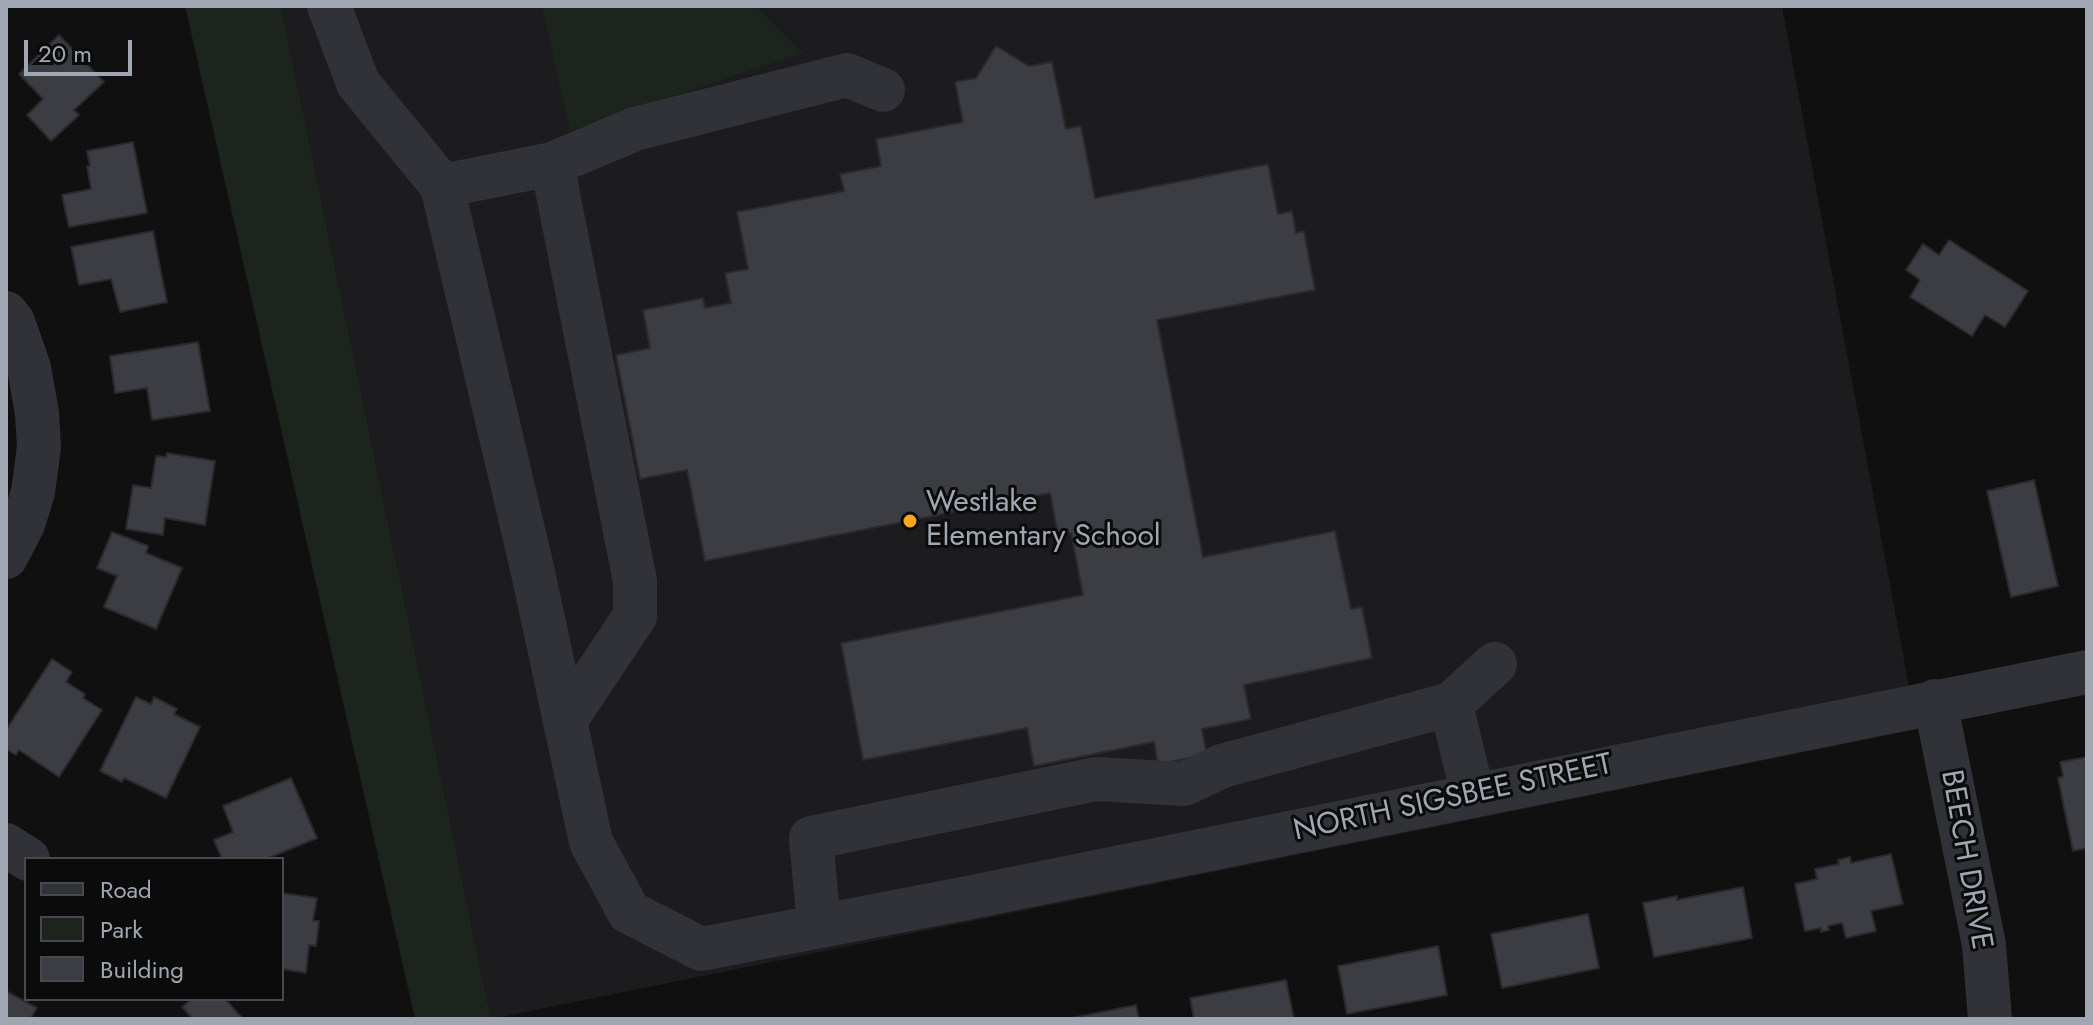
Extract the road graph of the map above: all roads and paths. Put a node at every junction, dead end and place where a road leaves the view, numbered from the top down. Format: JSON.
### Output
{"nodes":[{"id":1,"x":329,"y":6,"type":"edge"},
{"id":2,"x":883,"y":90,"type":"dead end"},
{"id":3,"x":552,"y":164,"type":"junction"},
{"id":4,"x":442,"y":186,"type":"junction"},
{"id":5,"x":6,"y":313,"type":"edge"},
{"id":6,"x":6,"y":557,"type":"edge"},
{"id":7,"x":1495,"y":664,"type":"dead end"},
{"id":8,"x":2087,"y":672,"type":"edge"},
{"id":9,"x":1935,"y":701,"type":"junction"},
{"id":10,"x":1451,"y":704,"type":"junction"},
{"id":11,"x":565,"y":721,"type":"junction"},
{"id":12,"x":1473,"y":796,"type":"junction"},
{"id":13,"x":6,"y":845,"type":"edge"},
{"id":14,"x":25,"y":857,"type":"edge"},
{"id":15,"x":819,"y":925,"type":"junction"},
{"id":16,"x":1990,"y":1019,"type":"edge"}],
"edges":[{"from":1,"to":4,"type":"street"},
{"from":2,"to":3,"type":"street"},
{"from":3,"to":4,"type":"street"},
{"from":3,"to":11,"type":"street"},
{"from":4,"to":11,"type":"street","name":"NORTH SIGSBEE STREET"},
{"from":5,"to":6,"type":"street"},
{"from":7,"to":10,"type":"street"},
{"from":8,"to":9,"type":"street","name":"NORTH SIGSBEE STREET"},
{"from":9,"to":12,"type":"street","name":"NORTH SIGSBEE STREET"},
{"from":9,"to":16,"type":"street","name":"BEECH DRIVE"},
{"from":10,"to":12,"type":"street"},
{"from":10,"to":15,"type":"street"},
{"from":11,"to":15,"type":"street","name":"NORTH SIGSBEE STREET"},
{"from":12,"to":15,"type":"street","name":"NORTH SIGSBEE STREET"},
{"from":13,"to":14,"type":"street"}]}
